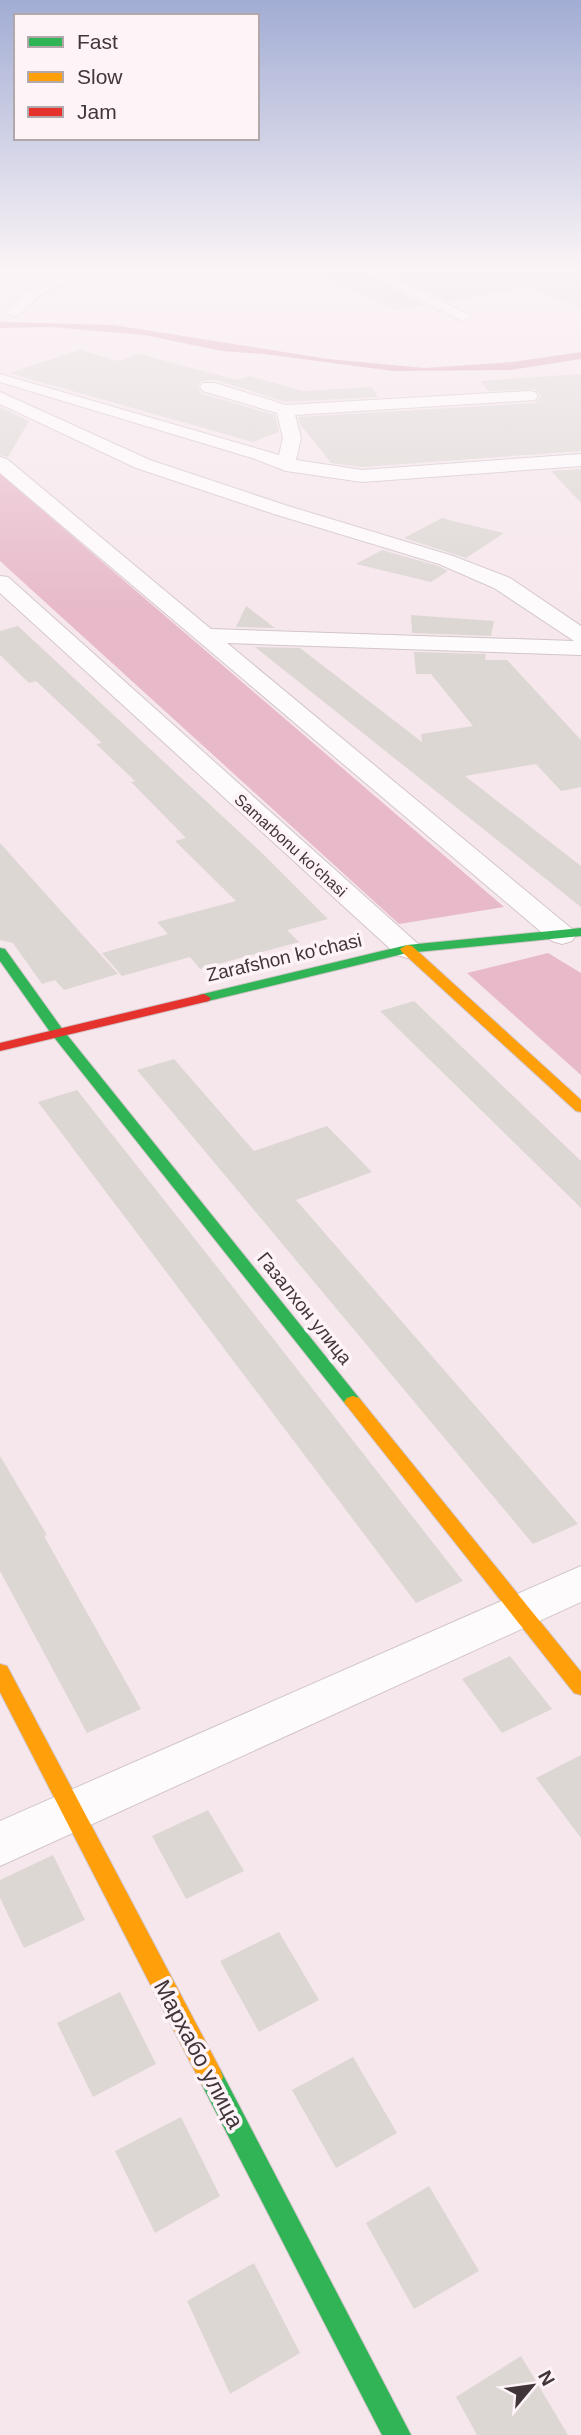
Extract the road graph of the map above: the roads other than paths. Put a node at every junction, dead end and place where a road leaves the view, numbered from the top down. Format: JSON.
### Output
{"nodes":[{"id":1,"x":22,"y":384,"type":"edge"},
{"id":2,"x":209,"y":387,"type":"dead end"},
{"id":3,"x":529,"y":396,"type":"dead end"},
{"id":4,"x":0,"y":397,"type":"edge"},
{"id":5,"x":285,"y":410,"type":"junction"},
{"id":6,"x":581,"y":460,"type":"edge"},
{"id":7,"x":0,"y":463,"type":"edge"},
{"id":8,"x":286,"y":465,"type":"junction"},
{"id":9,"x":0,"y":582,"type":"edge"},
{"id":10,"x":6,"y":604,"type":"edge"},
{"id":11,"x":205,"y":635,"type":"junction"},
{"id":12,"x":581,"y":636,"type":"edge"},
{"id":13,"x":581,"y":648,"type":"edge"},
{"id":14,"x":571,"y":933,"type":"edge"},
{"id":15,"x":407,"y":949,"type":"junction"},
{"id":16,"x":581,"y":950,"type":"edge"},
{"id":17,"x":0,"y":952,"type":"edge"},
{"id":18,"x":58,"y":1033,"type":"junction"},
{"id":19,"x":0,"y":1047,"type":"edge"},
{"id":20,"x":581,"y":1108,"type":"edge"},
{"id":21,"x":581,"y":1583,"type":"edge"},
{"id":22,"x":520,"y":1610,"type":"junction"},
{"id":23,"x":0,"y":1672,"type":"edge"},
{"id":24,"x":581,"y":1687,"type":"edge"},
{"id":25,"x":73,"y":1812,"type":"junction"},
{"id":26,"x":0,"y":1844,"type":"edge"},
{"id":27,"x":397,"y":2435,"type":"edge"}],
"edges":[{"from":1,"to":8,"type":"street"},
{"from":2,"to":5,"type":"street"},
{"from":3,"to":5,"type":"street"},
{"from":4,"to":12,"type":"street"},
{"from":5,"to":8,"type":"street"},
{"from":6,"to":8,"type":"street"},
{"from":7,"to":11,"type":"street"},
{"from":9,"to":10,"type":"street","name":"Samarbonu ko'chasi"},
{"from":10,"to":15,"type":"street","name":"Samarbonu ko'chasi"},
{"from":11,"to":13,"type":"street"},
{"from":11,"to":14,"type":"street"},
{"from":14,"to":15,"type":"street","name":"Zarafshon ko'chasi"},
{"from":14,"to":16,"type":"street"},
{"from":15,"to":18,"type":"street","name":"Zarafshon ko'chasi"},
{"from":15,"to":20,"type":"street","name":"Samarbonu ko'chasi"},
{"from":17,"to":18,"type":"street","name":"Газалхон улица"},
{"from":18,"to":19,"type":"street","name":"Zarafshon ko'chasi"},
{"from":18,"to":22,"type":"street","name":"Газалхон улица"},
{"from":21,"to":22,"type":"street"},
{"from":22,"to":24,"type":"street","name":"Газалхон улица"},
{"from":22,"to":25,"type":"street"},
{"from":23,"to":25,"type":"street","name":"Мархабо улица"},
{"from":25,"to":26,"type":"street"},
{"from":25,"to":27,"type":"street","name":"Мархабо улица"}]}
